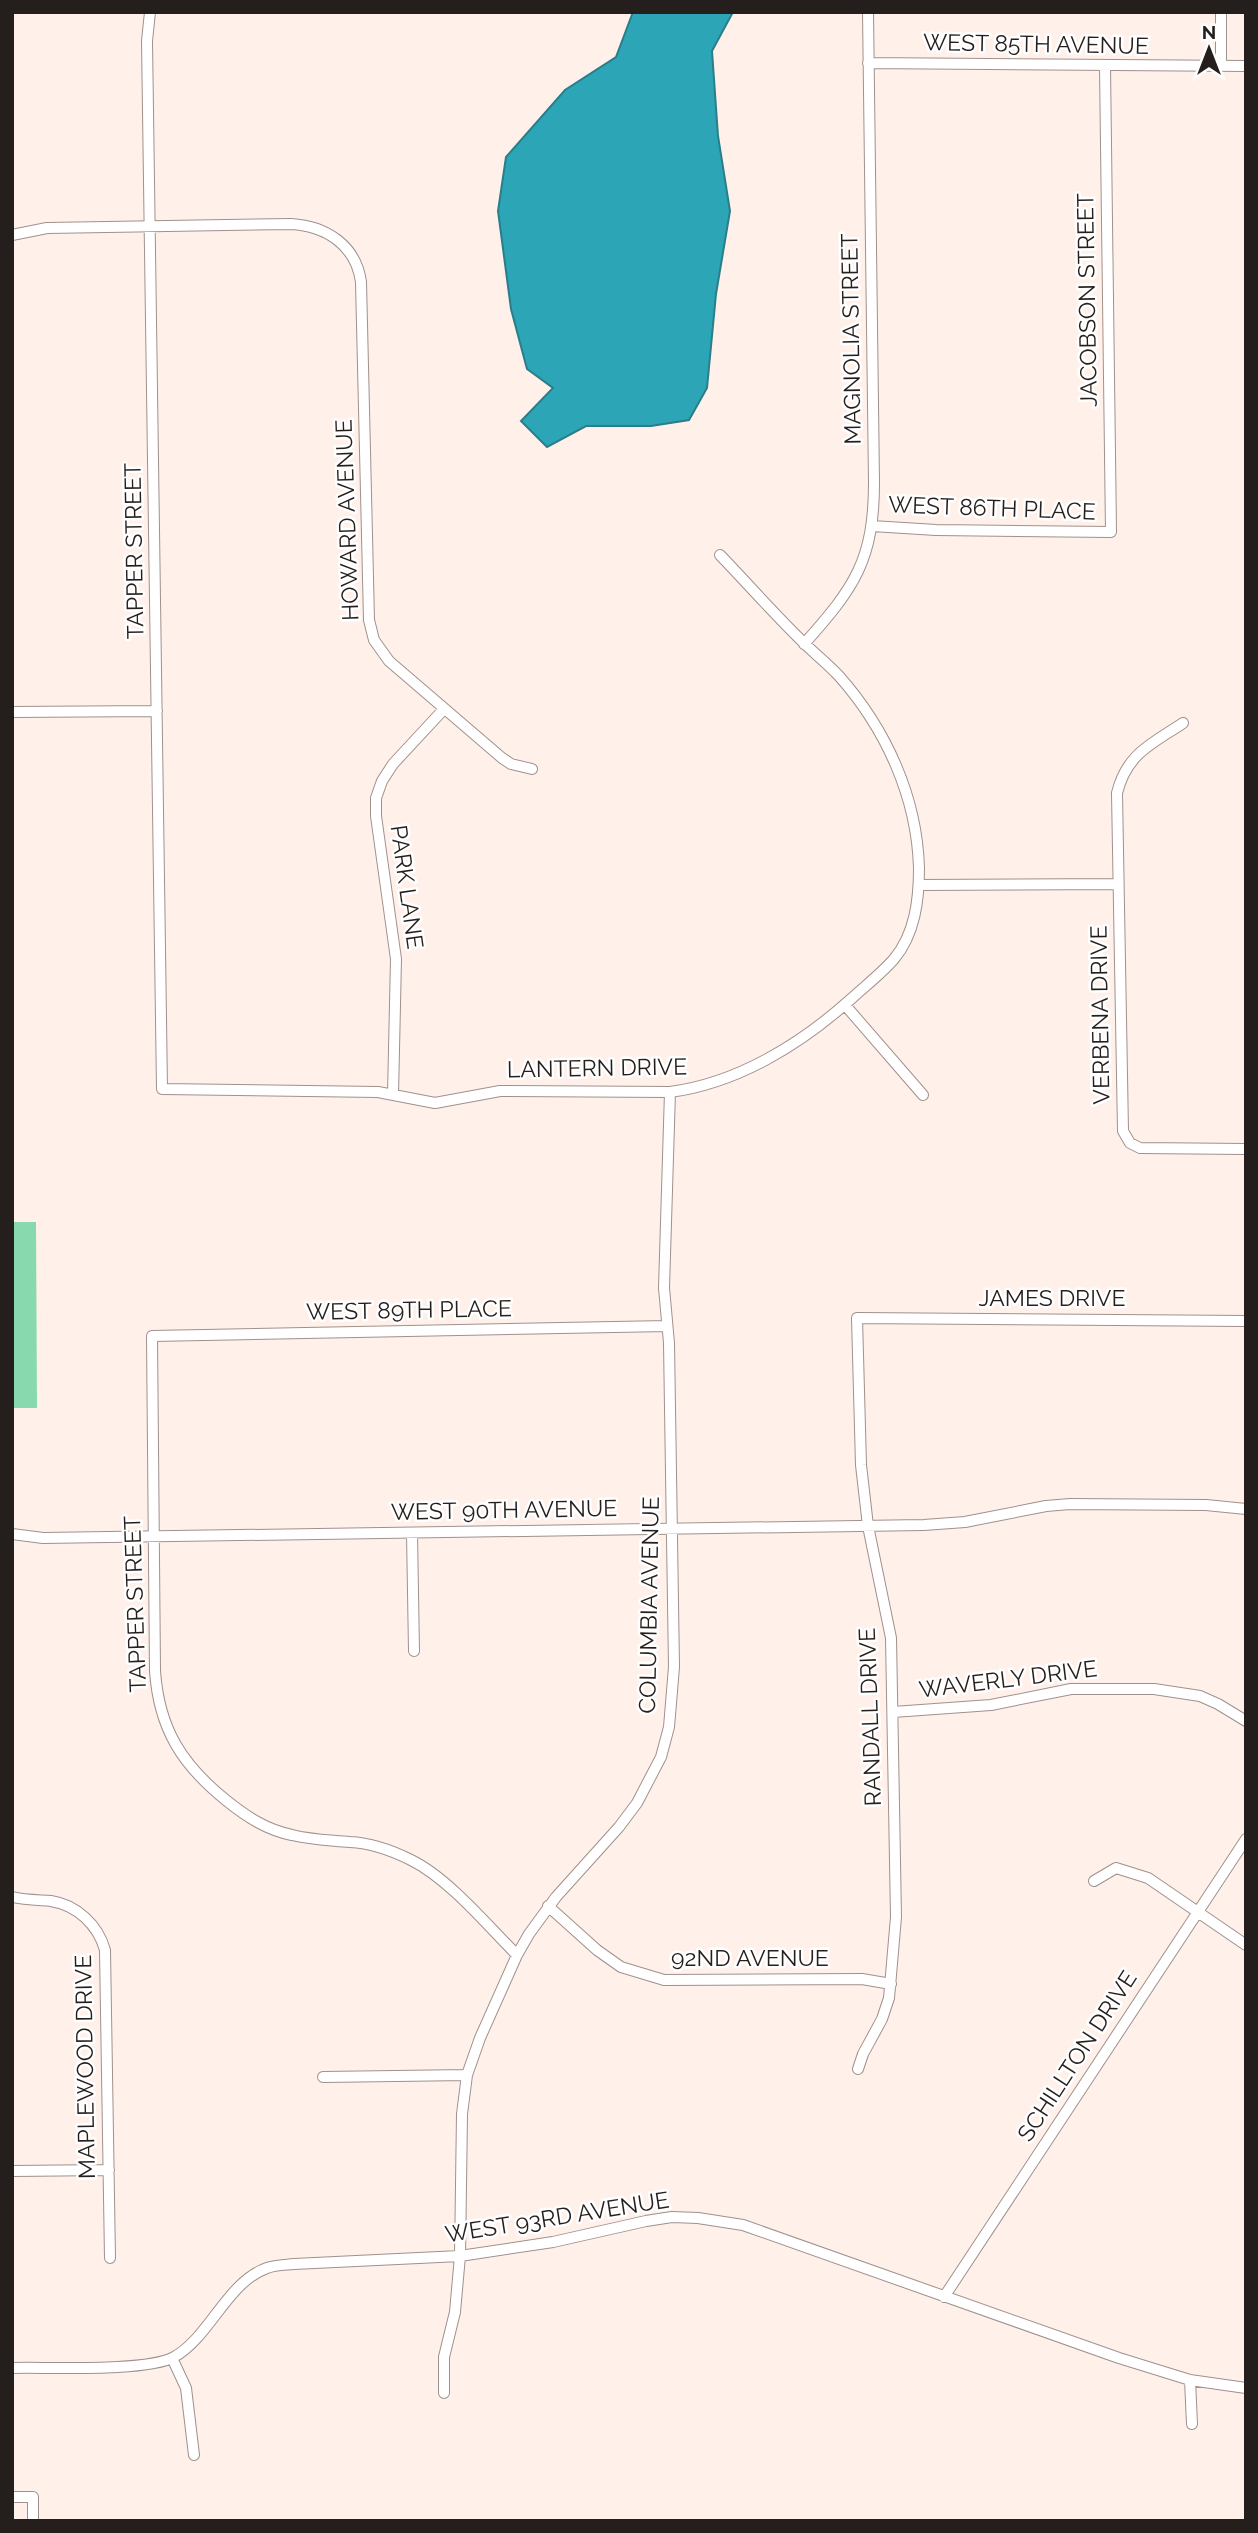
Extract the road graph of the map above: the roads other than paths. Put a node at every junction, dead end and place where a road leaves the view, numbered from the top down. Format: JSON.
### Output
{"nodes":[{"id":1,"x":150,"y":12,"type":"edge"},
{"id":2,"x":868,"y":12,"type":"edge"},
{"id":3,"x":1221,"y":12,"type":"edge"},
{"id":4,"x":867,"y":63,"type":"junction"},
{"id":5,"x":1105,"y":66,"type":"junction"},
{"id":6,"x":1220,"y":66,"type":"junction"},
{"id":7,"x":1246,"y":66,"type":"edge"},
{"id":8,"x":151,"y":227,"type":"junction"},
{"id":9,"x":12,"y":235,"type":"edge"},
{"id":10,"x":872,"y":526,"type":"junction"},
{"id":11,"x":1111,"y":532,"type":"joint"},
{"id":12,"x":720,"y":555,"type":"dead end"},
{"id":13,"x":804,"y":644,"type":"junction"},
{"id":14,"x":443,"y":709,"type":"junction"},
{"id":15,"x":157,"y":710,"type":"junction"},
{"id":16,"x":12,"y":712,"type":"edge"},
{"id":17,"x":1183,"y":723,"type":"dead end"},
{"id":18,"x":532,"y":769,"type":"dead end"},
{"id":19,"x":1118,"y":884,"type":"junction"},
{"id":20,"x":919,"y":885,"type":"junction"},
{"id":21,"x":845,"y":1005,"type":"junction"},
{"id":22,"x":162,"y":1089,"type":"joint"},
{"id":23,"x":670,"y":1092,"type":"junction"},
{"id":24,"x":393,"y":1095,"type":"junction"},
{"id":25,"x":923,"y":1095,"type":"dead end"},
{"id":26,"x":1246,"y":1149,"type":"edge"},
{"id":27,"x":857,"y":1318,"type":"joint"},
{"id":28,"x":1246,"y":1321,"type":"edge"},
{"id":29,"x":667,"y":1326,"type":"junction"},
{"id":30,"x":152,"y":1336,"type":"joint"},
{"id":31,"x":1246,"y":1509,"type":"edge"},
{"id":32,"x":868,"y":1526,"type":"junction"},
{"id":33,"x":672,"y":1529,"type":"junction"},
{"id":34,"x":412,"y":1533,"type":"junction"},
{"id":35,"x":12,"y":1534,"type":"edge"},
{"id":36,"x":153,"y":1537,"type":"junction"},
{"id":37,"x":414,"y":1651,"type":"dead end"},
{"id":38,"x":893,"y":1712,"type":"junction"},
{"id":39,"x":1246,"y":1721,"type":"edge"},
{"id":40,"x":1246,"y":1839,"type":"edge"},
{"id":41,"x":1094,"y":1881,"type":"dead end"},
{"id":42,"x":12,"y":1897,"type":"edge"},
{"id":43,"x":548,"y":1906,"type":"junction"},
{"id":44,"x":1197,"y":1912,"type":"junction"},
{"id":45,"x":1246,"y":1945,"type":"edge"},
{"id":46,"x":517,"y":1955,"type":"junction"},
{"id":47,"x":891,"y":1984,"type":"junction"},
{"id":48,"x":858,"y":2069,"type":"dead end"},
{"id":49,"x":467,"y":2075,"type":"junction"},
{"id":50,"x":323,"y":2077,"type":"dead end"},
{"id":51,"x":109,"y":2170,"type":"junction"},
{"id":52,"x":12,"y":2171,"type":"edge"},
{"id":53,"x":460,"y":2256,"type":"junction"},
{"id":54,"x":110,"y":2258,"type":"dead end"},
{"id":55,"x":944,"y":2297,"type":"junction"},
{"id":56,"x":173,"y":2358,"type":"junction"},
{"id":57,"x":12,"y":2368,"type":"edge"},
{"id":58,"x":1190,"y":2380,"type":"junction"},
{"id":59,"x":1246,"y":2388,"type":"edge"},
{"id":60,"x":444,"y":2393,"type":"dead end"},
{"id":61,"x":1192,"y":2424,"type":"dead end"},
{"id":62,"x":194,"y":2455,"type":"dead end"},
{"id":63,"x":12,"y":2497,"type":"edge"},
{"id":64,"x":33,"y":2521,"type":"edge"}],
"edges":[{"from":1,"to":8,"type":"street","name":"TAPPER STREET"},
{"from":2,"to":4,"type":"street","name":"MAGNOLIA STREET"},
{"from":3,"to":6,"type":"street"},
{"from":4,"to":5,"type":"street","name":"WEST 85TH AVENUE"},
{"from":4,"to":10,"type":"street","name":"MAGNOLIA STREET"},
{"from":5,"to":6,"type":"street","name":"WEST 85TH AVENUE"},
{"from":5,"to":11,"type":"street","name":"JACOBSON STREET"},
{"from":6,"to":7,"type":"street","name":"WEST 85TH AVENUE"},
{"from":8,"to":9,"type":"street"},
{"from":8,"to":14,"type":"street","name":"HOWARD AVENUE"},
{"from":8,"to":15,"type":"street","name":"TAPPER STREET"},
{"from":10,"to":11,"type":"street","name":"WEST 86TH PLACE"},
{"from":10,"to":13,"type":"street","name":"MAGNOLIA STREET"},
{"from":12,"to":13,"type":"street","name":"LANTERN DRIVE"},
{"from":13,"to":20,"type":"street","name":"LANTERN DRIVE"},
{"from":14,"to":18,"type":"street","name":"HOWARD AVENUE"},
{"from":14,"to":24,"type":"street","name":"PARK LANE"},
{"from":15,"to":16,"type":"street"},
{"from":15,"to":22,"type":"street","name":"TAPPER STREET"},
{"from":17,"to":19,"type":"street","name":"VERBENA DRIVE"},
{"from":19,"to":20,"type":"street"},
{"from":19,"to":26,"type":"street","name":"VERBENA DRIVE"},
{"from":20,"to":21,"type":"street","name":"LANTERN DRIVE"},
{"from":21,"to":23,"type":"street","name":"LANTERN DRIVE"},
{"from":21,"to":25,"type":"street"},
{"from":22,"to":24,"type":"street","name":"LANTERN DRIVE"},
{"from":23,"to":24,"type":"street","name":"LANTERN DRIVE"},
{"from":23,"to":29,"type":"street","name":"COLUMBIA AVENUE"},
{"from":27,"to":28,"type":"street","name":"JAMES DRIVE"},
{"from":27,"to":32,"type":"street","name":"RANDALL DRIVE"},
{"from":29,"to":30,"type":"street","name":"WEST 89TH PLACE"},
{"from":29,"to":33,"type":"street","name":"COLUMBIA AVENUE"},
{"from":30,"to":36,"type":"street","name":"TAPPER STREET"},
{"from":31,"to":32,"type":"street","name":"WEST 90TH AVENUE"},
{"from":32,"to":33,"type":"street","name":"WEST 90TH AVENUE"},
{"from":32,"to":38,"type":"street","name":"RANDALL DRIVE"},
{"from":33,"to":34,"type":"street","name":"WEST 90TH AVENUE"},
{"from":33,"to":43,"type":"street","name":"COLUMBIA AVENUE"},
{"from":34,"to":36,"type":"street","name":"WEST 90TH AVENUE"},
{"from":34,"to":37,"type":"street"},
{"from":35,"to":36,"type":"street","name":"WEST 90TH AVENUE"},
{"from":36,"to":46,"type":"street","name":"TAPPER STREET"},
{"from":38,"to":39,"type":"street","name":"WAVERLY DRIVE"},
{"from":38,"to":47,"type":"street","name":"RANDALL DRIVE"},
{"from":40,"to":44,"type":"street","name":"SCHILLTON DRIVE"},
{"from":41,"to":44,"type":"street"},
{"from":42,"to":51,"type":"street","name":"MAPLEWOOD DRIVE"},
{"from":43,"to":46,"type":"street","name":"COLUMBIA AVENUE"},
{"from":43,"to":47,"type":"street","name":"92ND AVENUE"},
{"from":44,"to":45,"type":"street"},
{"from":44,"to":55,"type":"street","name":"SCHILLTON DRIVE"},
{"from":46,"to":49,"type":"street","name":"COLUMBIA AVENUE"},
{"from":47,"to":48,"type":"street","name":"RANDALL DRIVE"},
{"from":49,"to":50,"type":"street"},
{"from":49,"to":53,"type":"street","name":"COLUMBIA AVENUE"},
{"from":51,"to":52,"type":"street"},
{"from":51,"to":54,"type":"street","name":"MAPLEWOOD DRIVE"},
{"from":53,"to":55,"type":"street","name":"WEST 93RD AVENUE"},
{"from":53,"to":56,"type":"street","name":"WEST 93RD AVENUE"},
{"from":53,"to":60,"type":"street","name":"COLUMBIA AVENUE"},
{"from":55,"to":58,"type":"street","name":"WEST 93RD AVENUE"},
{"from":56,"to":57,"type":"street","name":"WEST 93RD AVENUE"},
{"from":56,"to":62,"type":"street"},
{"from":58,"to":59,"type":"street","name":"WEST 93RD AVENUE"},
{"from":58,"to":61,"type":"street"},
{"from":63,"to":64,"type":"street"}]}
